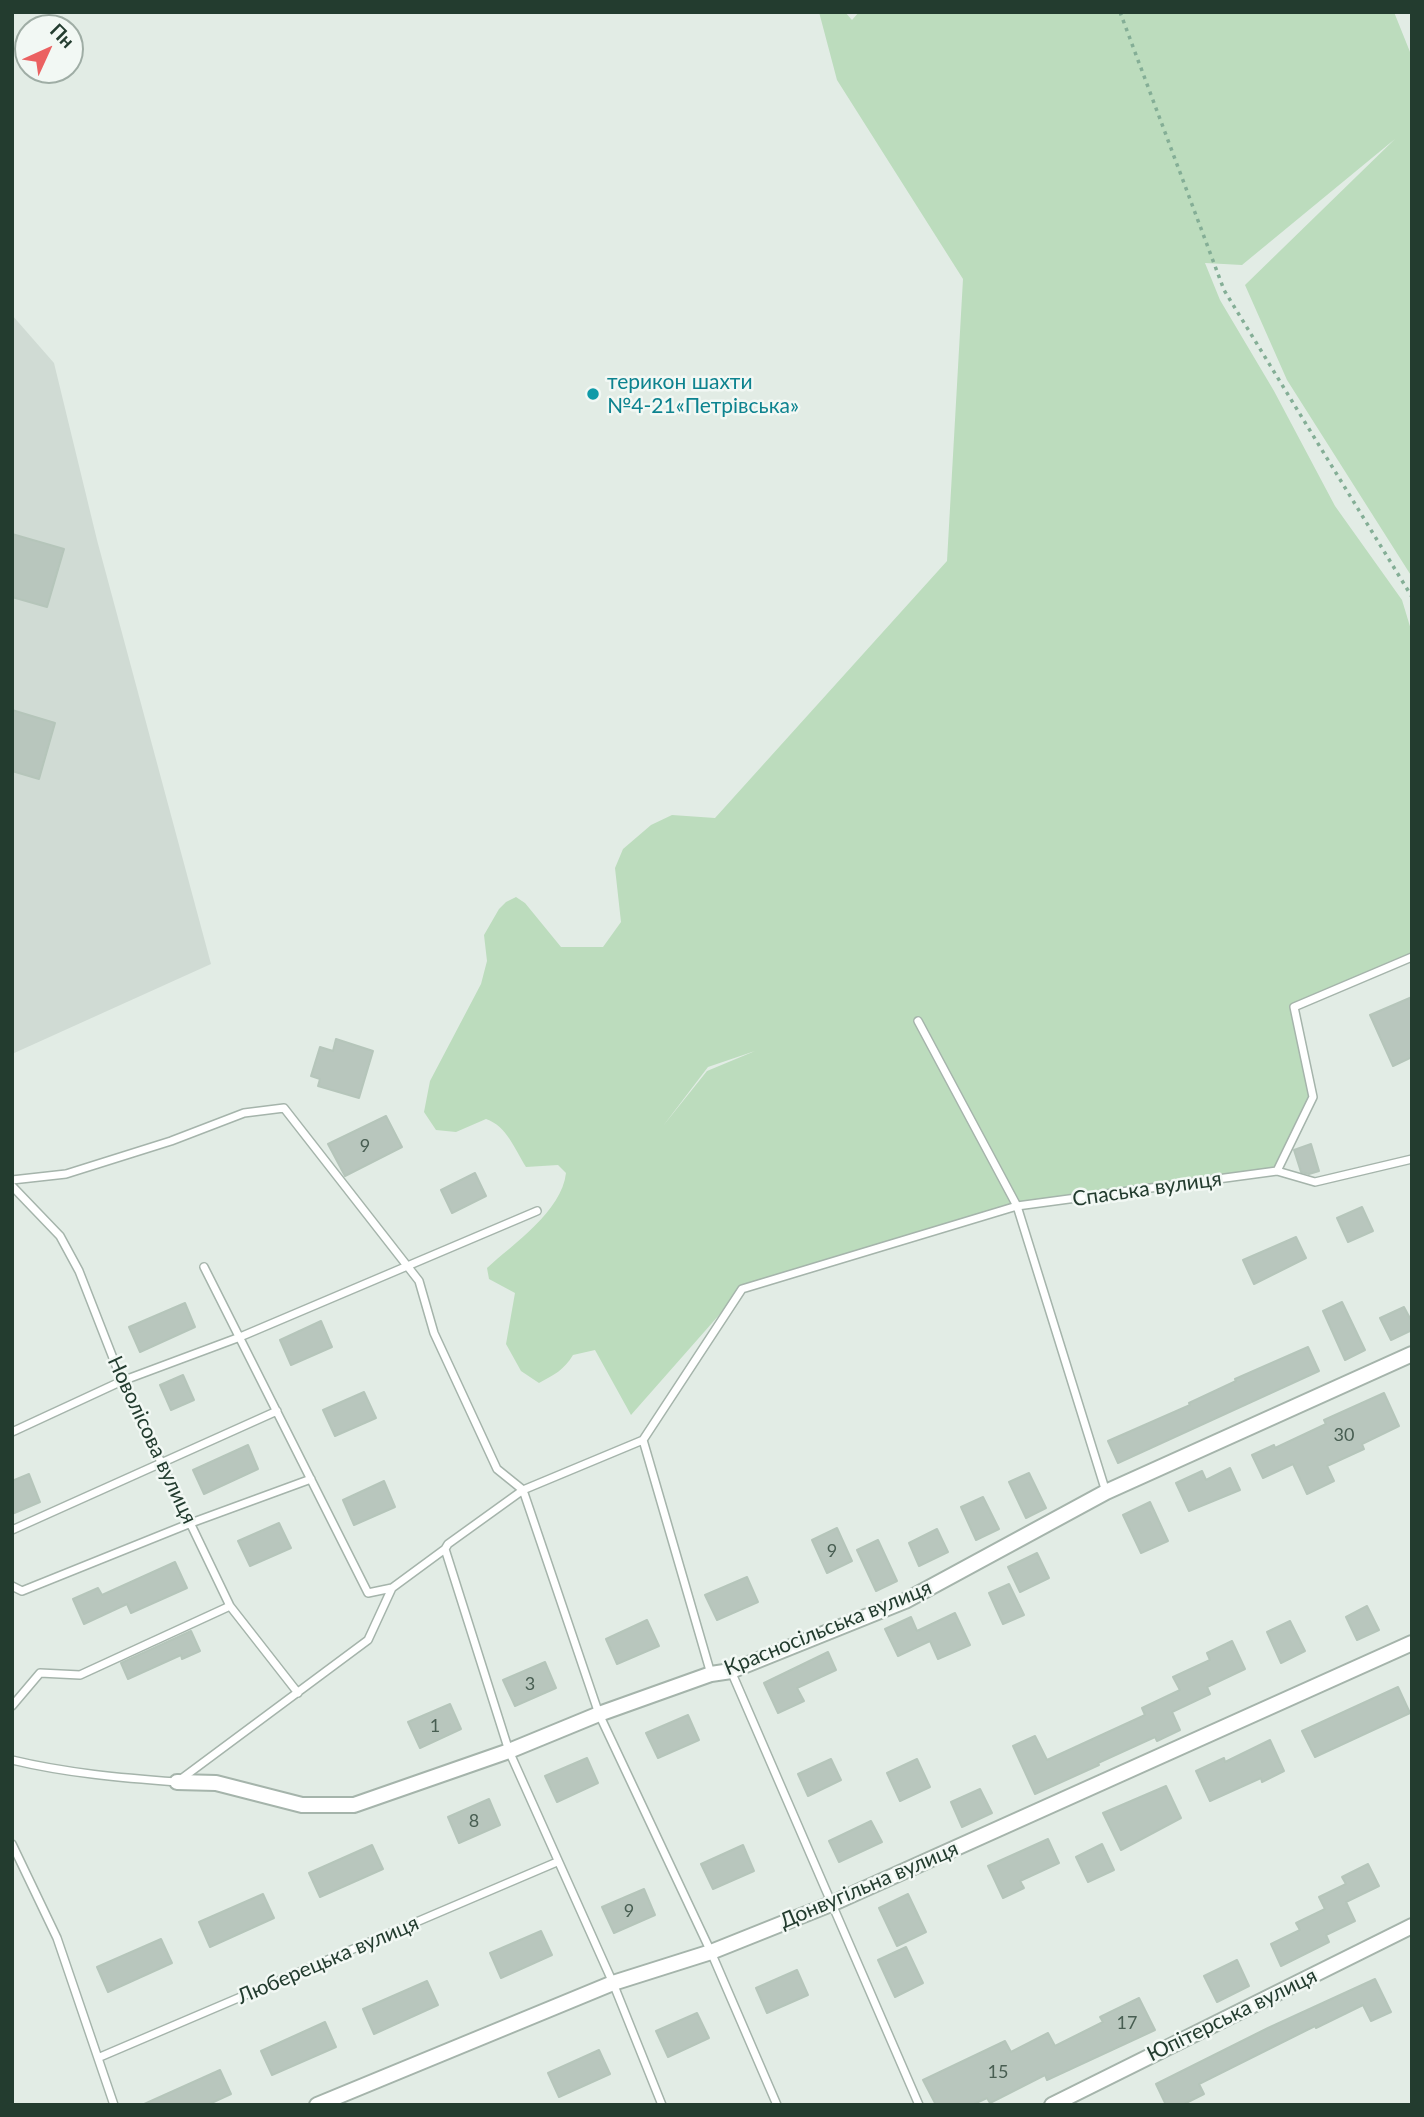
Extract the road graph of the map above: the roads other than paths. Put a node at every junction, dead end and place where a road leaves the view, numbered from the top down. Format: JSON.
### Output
{"nodes":[{"id":1,"x":1412,"y":957,"type":"edge"},
{"id":2,"x":918,"y":1021,"type":"dead end"},
{"id":3,"x":1412,"y":1159,"type":"edge"},
{"id":4,"x":1277,"y":1171,"type":"junction"},
{"id":5,"x":12,"y":1180,"type":"edge"},
{"id":6,"x":12,"y":1186,"type":"edge"},
{"id":7,"x":1017,"y":1206,"type":"junction"},
{"id":8,"x":537,"y":1211,"type":"dead end"},
{"id":9,"x":204,"y":1267,"type":"dead end"},
{"id":10,"x":240,"y":1337,"type":"junction"},
{"id":11,"x":1412,"y":1354,"type":"edge"},
{"id":12,"x":122,"y":1381,"type":"junction"},
{"id":13,"x":277,"y":1411,"type":"junction"},
{"id":14,"x":12,"y":1432,"type":"edge"},
{"id":15,"x":643,"y":1440,"type":"junction"},
{"id":16,"x":161,"y":1462,"type":"junction"},
{"id":17,"x":311,"y":1479,"type":"junction"},
{"id":18,"x":523,"y":1490,"type":"junction"},
{"id":19,"x":1106,"y":1492,"type":"junction"},
{"id":20,"x":191,"y":1523,"type":"junction"},
{"id":21,"x":12,"y":1530,"type":"edge"},
{"id":22,"x":445,"y":1549,"type":"junction"},
{"id":23,"x":12,"y":1586,"type":"edge"},
{"id":24,"x":392,"y":1588,"type":"junction"},
{"id":25,"x":230,"y":1606,"type":"junction"},
{"id":26,"x":1412,"y":1643,"type":"edge"},
{"id":27,"x":731,"y":1671,"type":"junction"},
{"id":28,"x":711,"y":1674,"type":"junction"},
{"id":29,"x":298,"y":1693,"type":"junction"},
{"id":30,"x":12,"y":1706,"type":"edge"},
{"id":31,"x":600,"y":1714,"type":"junction"},
{"id":32,"x":509,"y":1751,"type":"junction"},
{"id":33,"x":12,"y":1760,"type":"edge"},
{"id":34,"x":177,"y":1782,"type":"junction"},
{"id":35,"x":12,"y":1844,"type":"edge"},
{"id":36,"x":557,"y":1862,"type":"junction"},
{"id":37,"x":831,"y":1904,"type":"junction"},
{"id":38,"x":1412,"y":1926,"type":"edge"},
{"id":39,"x":710,"y":1952,"type":"junction"},
{"id":40,"x":613,"y":1983,"type":"junction"},
{"id":41,"x":100,"y":2057,"type":"junction"},
{"id":42,"x":114,"y":2105,"type":"edge"},
{"id":43,"x":317,"y":2105,"type":"edge"},
{"id":44,"x":662,"y":2105,"type":"edge"},
{"id":45,"x":777,"y":2105,"type":"edge"},
{"id":46,"x":919,"y":2105,"type":"edge"},
{"id":47,"x":1052,"y":2105,"type":"edge"}],
"edges":[{"from":1,"to":4,"type":"lane"},
{"from":2,"to":7,"type":"lane"},
{"from":3,"to":4,"type":"lane","name":"Спаська вулиця"},
{"from":4,"to":7,"type":"lane","name":"Спаська вулиця"},
{"from":5,"to":18,"type":"lane"},
{"from":6,"to":12,"type":"lane","name":"Новолісова вулиця"},
{"from":7,"to":15,"type":"lane","name":"Спаська вулиця"},
{"from":7,"to":19,"type":"lane"},
{"from":8,"to":10,"type":"lane"},
{"from":9,"to":10,"type":"lane"},
{"from":10,"to":12,"type":"lane"},
{"from":10,"to":13,"type":"lane"},
{"from":11,"to":19,"type":"street","name":"Красносільська вулиця"},
{"from":12,"to":14,"type":"lane"},
{"from":12,"to":16,"type":"lane","name":"Новолісова вулиця"},
{"from":13,"to":16,"type":"lane"},
{"from":13,"to":17,"type":"lane"},
{"from":15,"to":18,"type":"lane"},
{"from":15,"to":28,"type":"lane"},
{"from":16,"to":20,"type":"lane","name":"Новолісова вулиця"},
{"from":16,"to":21,"type":"lane"},
{"from":17,"to":20,"type":"lane"},
{"from":17,"to":24,"type":"lane"},
{"from":18,"to":22,"type":"lane"},
{"from":18,"to":31,"type":"lane"},
{"from":19,"to":27,"type":"street","name":"Красносільська вулиця"},
{"from":20,"to":23,"type":"lane"},
{"from":20,"to":25,"type":"lane","name":"Новолісова вулиця"},
{"from":22,"to":24,"type":"lane"},
{"from":22,"to":32,"type":"lane"},
{"from":24,"to":29,"type":"lane"},
{"from":25,"to":29,"type":"lane","name":"Новолісова вулиця"},
{"from":25,"to":30,"type":"lane"},
{"from":26,"to":37,"type":"street","name":"Донвугільна вулиця"},
{"from":27,"to":28,"type":"street","name":"Красносільська вулиця"},
{"from":27,"to":37,"type":"lane"},
{"from":28,"to":31,"type":"street","name":"Красносільська вулиця"},
{"from":29,"to":34,"type":"lane"},
{"from":31,"to":32,"type":"street","name":"Красносільська вулиця"},
{"from":31,"to":39,"type":"lane"},
{"from":32,"to":34,"type":"street","name":"Красносільська вулиця"},
{"from":32,"to":36,"type":"lane"},
{"from":33,"to":34,"type":"lane"},
{"from":35,"to":41,"type":"lane"},
{"from":36,"to":40,"type":"lane"},
{"from":36,"to":41,"type":"lane","name":"Люберецька вулиця"},
{"from":37,"to":39,"type":"street","name":"Донвугільна вулиця"},
{"from":37,"to":46,"type":"lane"},
{"from":38,"to":47,"type":"street","name":"Юпітерська вулиця"},
{"from":39,"to":40,"type":"street","name":"Донвугільна вулиця"},
{"from":39,"to":45,"type":"lane"},
{"from":40,"to":43,"type":"street","name":"Донвугільна вулиця"},
{"from":40,"to":44,"type":"lane"},
{"from":41,"to":42,"type":"lane"}]}
